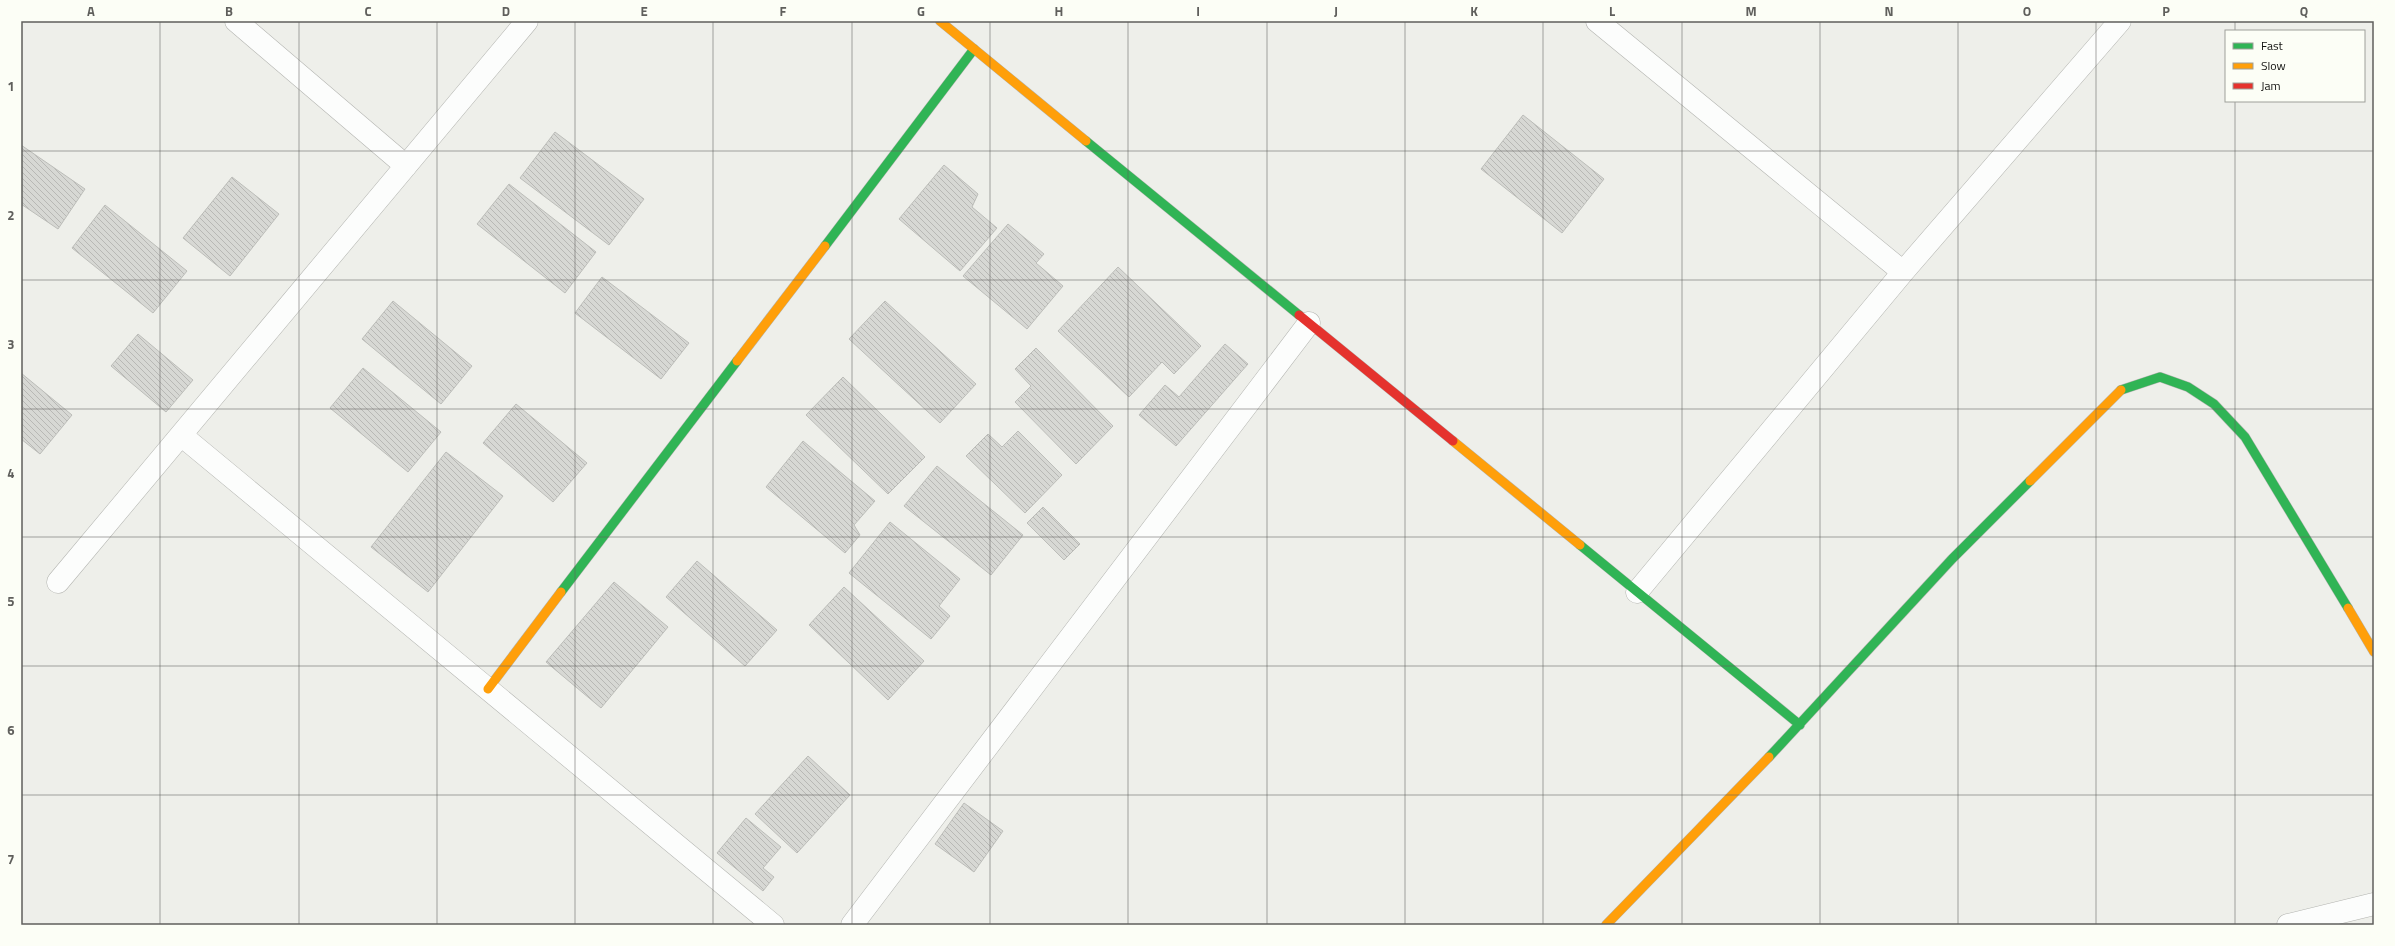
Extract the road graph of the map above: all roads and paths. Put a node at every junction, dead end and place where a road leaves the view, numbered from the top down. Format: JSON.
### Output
{"nodes":[{"id":1,"x":236,"y":21,"type":"edge"},
{"id":2,"x":527,"y":21,"type":"edge"},
{"id":3,"x":940,"y":21,"type":"edge"},
{"id":4,"x":1597,"y":21,"type":"edge"},
{"id":5,"x":2120,"y":21,"type":"edge"},
{"id":6,"x":974,"y":49,"type":"junction"},
{"id":7,"x":406,"y":166,"type":"junction"},
{"id":8,"x":1903,"y":272,"type":"junction"},
{"id":9,"x":1309,"y":323,"type":"junction"},
{"id":10,"x":181,"y":435,"type":"junction"},
{"id":11,"x":58,"y":582,"type":"dead end"},
{"id":12,"x":1637,"y":592,"type":"junction"},
{"id":13,"x":2374,"y":652,"type":"edge"},
{"id":14,"x":488,"y":689,"type":"junction"},
{"id":15,"x":1800,"y":725,"type":"junction"},
{"id":16,"x":2374,"y":904,"type":"edge"},
{"id":17,"x":773,"y":925,"type":"edge"},
{"id":18,"x":852,"y":925,"type":"edge"},
{"id":19,"x":1606,"y":925,"type":"edge"},
{"id":20,"x":2288,"y":925,"type":"edge"}],
"edges":[{"from":1,"to":7,"type":"street"},
{"from":2,"to":7,"type":"street"},
{"from":3,"to":6,"type":"street"},
{"from":4,"to":8,"type":"street"},
{"from":5,"to":8,"type":"street"},
{"from":6,"to":9,"type":"street"},
{"from":6,"to":14,"type":"street"},
{"from":7,"to":10,"type":"street"},
{"from":8,"to":12,"type":"street"},
{"from":9,"to":12,"type":"street"},
{"from":9,"to":18,"type":"street"},
{"from":10,"to":11,"type":"street"},
{"from":10,"to":14,"type":"street"},
{"from":12,"to":15,"type":"street"},
{"from":13,"to":15,"type":"street"},
{"from":14,"to":17,"type":"street"},
{"from":15,"to":19,"type":"street"},
{"from":16,"to":20,"type":"street"}]}
